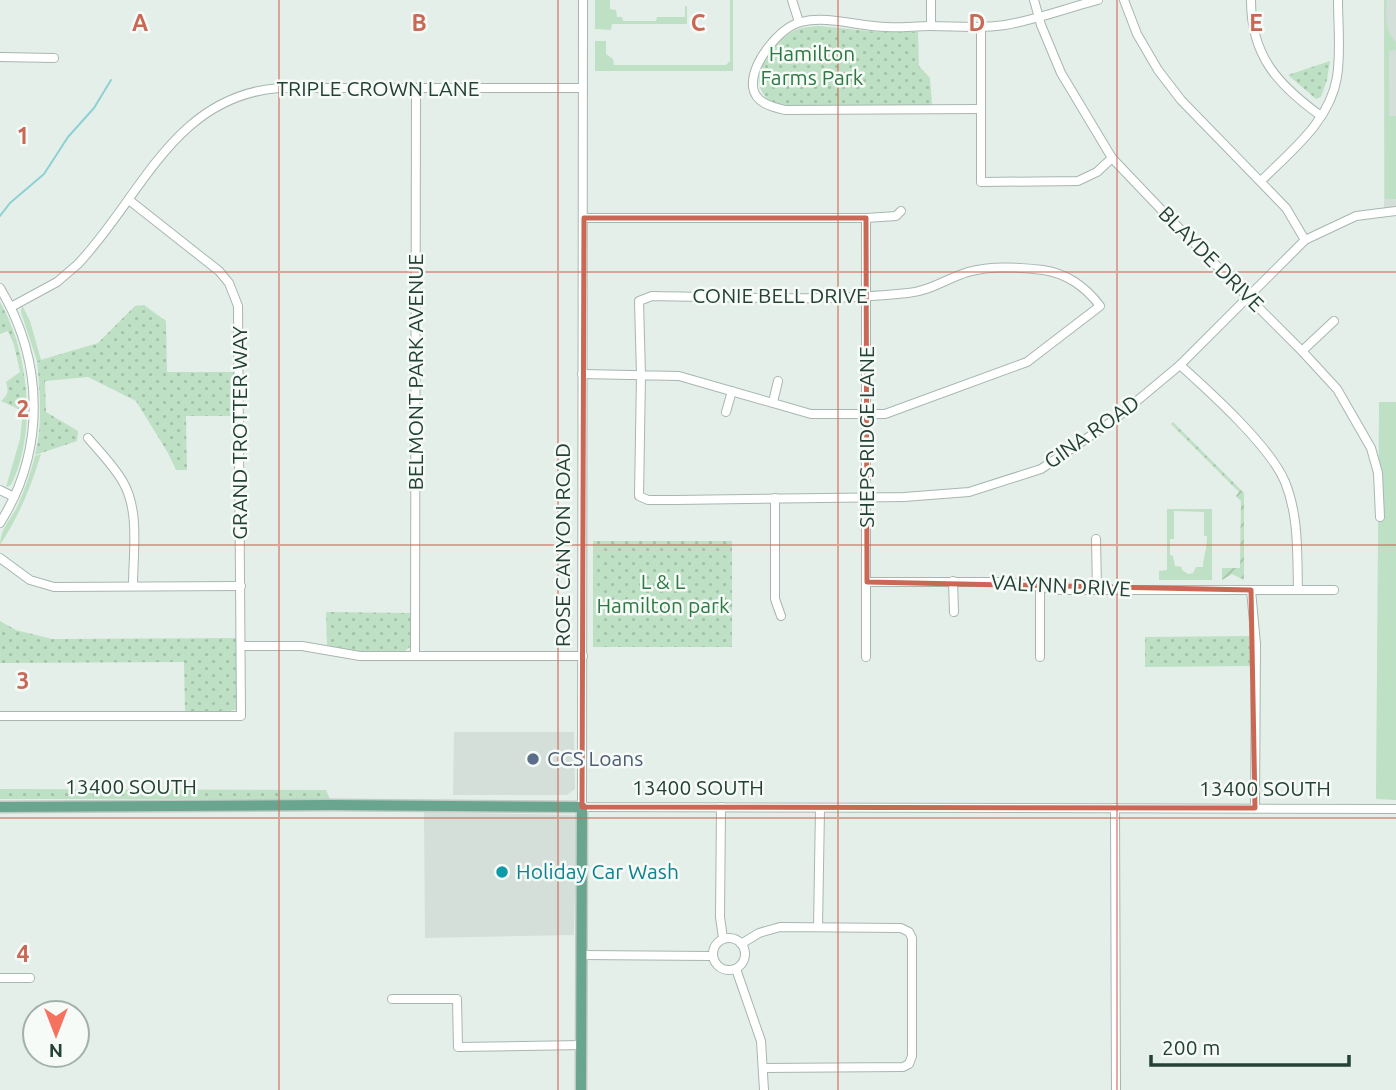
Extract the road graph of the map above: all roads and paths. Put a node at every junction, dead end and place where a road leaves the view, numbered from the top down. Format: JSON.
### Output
{"nodes":[{"id":1,"x":583,"y":0,"type":"edge"},
{"id":2,"x":792,"y":0,"type":"edge"},
{"id":3,"x":931,"y":0,"type":"edge"},
{"id":4,"x":1034,"y":0,"type":"edge"},
{"id":5,"x":1098,"y":0,"type":"edge"},
{"id":6,"x":1124,"y":0,"type":"edge"},
{"id":7,"x":1251,"y":0,"type":"edge"},
{"id":8,"x":1338,"y":0,"type":"edge"},
{"id":9,"x":1037,"y":16,"type":"junction"},
{"id":10,"x":799,"y":22,"type":"junction"},
{"id":11,"x":931,"y":26,"type":"junction"},
{"id":12,"x":981,"y":28,"type":"junction"},
{"id":13,"x":0,"y":57,"type":"edge"},
{"id":14,"x":54,"y":58,"type":"dead end"},
{"id":15,"x":416,"y":88,"type":"junction"},
{"id":16,"x":583,"y":88,"type":"junction"},
{"id":17,"x":981,"y":110,"type":"junction"},
{"id":18,"x":1321,"y":116,"type":"junction"},
{"id":19,"x":1112,"y":158,"type":"junction"},
{"id":20,"x":1261,"y":181,"type":"junction"},
{"id":21,"x":129,"y":200,"type":"junction"},
{"id":22,"x":901,"y":211,"type":"dead end"},
{"id":23,"x":1396,"y":211,"type":"edge"},
{"id":24,"x":584,"y":218,"type":"junction"},
{"id":25,"x":866,"y":218,"type":"junction"},
{"id":26,"x":1306,"y":240,"type":"junction"},
{"id":27,"x":0,"y":288,"type":"edge"},
{"id":28,"x":1247,"y":296,"type":"junction"},
{"id":29,"x":867,"y":297,"type":"junction"},
{"id":30,"x":10,"y":307,"type":"junction"},
{"id":31,"x":1334,"y":321,"type":"dead end"},
{"id":32,"x":1302,"y":351,"type":"junction"},
{"id":33,"x":1180,"y":365,"type":"junction"},
{"id":34,"x":582,"y":374,"type":"junction"},
{"id":35,"x":641,"y":375,"type":"junction"},
{"id":36,"x":778,"y":382,"type":"dead end"},
{"id":37,"x":732,"y":391,"type":"junction"},
{"id":38,"x":773,"y":402,"type":"junction"},
{"id":39,"x":726,"y":412,"type":"dead end"},
{"id":40,"x":867,"y":415,"type":"junction"},
{"id":41,"x":88,"y":438,"type":"dead end"},
{"id":42,"x":0,"y":490,"type":"edge"},
{"id":43,"x":639,"y":496,"type":"joint"},
{"id":44,"x":14,"y":497,"type":"junction"},
{"id":45,"x":867,"y":497,"type":"junction"},
{"id":46,"x":775,"y":498,"type":"junction"},
{"id":47,"x":1380,"y":517,"type":"dead end"},
{"id":48,"x":0,"y":523,"type":"edge"},
{"id":49,"x":1096,"y":539,"type":"dead end"},
{"id":50,"x":0,"y":558,"type":"edge"},
{"id":51,"x":953,"y":581,"type":"junction"},
{"id":52,"x":867,"y":582,"type":"junction"},
{"id":53,"x":133,"y":586,"type":"junction"},
{"id":54,"x":241,"y":586,"type":"junction"},
{"id":55,"x":1040,"y":587,"type":"junction"},
{"id":56,"x":1097,"y":590,"type":"junction"},
{"id":57,"x":1251,"y":590,"type":"junction"},
{"id":58,"x":1298,"y":590,"type":"junction"},
{"id":59,"x":1334,"y":590,"type":"dead end"},
{"id":60,"x":954,"y":612,"type":"dead end"},
{"id":61,"x":781,"y":616,"type":"dead end"},
{"id":62,"x":241,"y":646,"type":"junction"},
{"id":63,"x":415,"y":656,"type":"junction"},
{"id":64,"x":583,"y":656,"type":"junction"},
{"id":65,"x":866,"y":657,"type":"dead end"},
{"id":66,"x":1040,"y":657,"type":"dead end"},
{"id":67,"x":0,"y":716,"type":"edge"},
{"id":68,"x":0,"y":807,"type":"edge"},
{"id":69,"x":582,"y":807,"type":"junction"},
{"id":70,"x":721,"y":807,"type":"junction"},
{"id":71,"x":820,"y":808,"type":"junction"},
{"id":72,"x":1115,"y":808,"type":"junction"},
{"id":73,"x":1255,"y":808,"type":"junction"},
{"id":74,"x":1396,"y":808,"type":"edge"},
{"id":75,"x":818,"y":927,"type":"junction"},
{"id":76,"x":723,"y":938,"type":"junction"},
{"id":77,"x":741,"y":944,"type":"junction"},
{"id":78,"x":582,"y":955,"type":"junction"},
{"id":79,"x":712,"y":956,"type":"junction"},
{"id":80,"x":736,"y":969,"type":"junction"},
{"id":81,"x":0,"y":978,"type":"edge"},
{"id":82,"x":30,"y":978,"type":"dead end"},
{"id":83,"x":392,"y":999,"type":"dead end"},
{"id":84,"x":582,"y":1045,"type":"junction"},
{"id":85,"x":764,"y":1068,"type":"junction"},
{"id":86,"x":582,"y":1090,"type":"edge"},
{"id":87,"x":764,"y":1090,"type":"edge"},
{"id":88,"x":1116,"y":1090,"type":"edge"}],
"edges":[{"from":1,"to":16,"type":"street","name":"ROSE CANYON ROAD"},
{"from":2,"to":10,"type":"street"},
{"from":3,"to":11,"type":"street"},
{"from":4,"to":9,"type":"street","name":"BLAYDE DRIVE"},
{"from":5,"to":9,"type":"street"},
{"from":6,"to":20,"type":"street"},
{"from":7,"to":18,"type":"street"},
{"from":8,"to":18,"type":"street"},
{"from":9,"to":12,"type":"street"},
{"from":9,"to":19,"type":"street","name":"BLAYDE DRIVE"},
{"from":10,"to":11,"type":"street"},
{"from":10,"to":17,"type":"street"},
{"from":11,"to":12,"type":"street"},
{"from":12,"to":17,"type":"street"},
{"from":13,"to":14,"type":"street"},
{"from":15,"to":16,"type":"street","name":"TRIPLE CROWN LANE"},
{"from":15,"to":21,"type":"street","name":"TRIPLE CROWN LANE"},
{"from":15,"to":63,"type":"street","name":"BELMONT PARK AVENUE"},
{"from":16,"to":24,"type":"street","name":"ROSE CANYON ROAD"},
{"from":17,"to":19,"type":"street"},
{"from":18,"to":20,"type":"street"},
{"from":19,"to":28,"type":"street","name":"BLAYDE DRIVE"},
{"from":20,"to":26,"type":"street"},
{"from":21,"to":30,"type":"street","name":"TRIPLE CROWN LANE"},
{"from":21,"to":54,"type":"street","name":"GRAND TROTTER WAY"},
{"from":22,"to":25,"type":"street"},
{"from":23,"to":26,"type":"street","name":"GINA ROAD"},
{"from":24,"to":25,"type":"street"},
{"from":24,"to":34,"type":"street","name":"ROSE CANYON ROAD"},
{"from":25,"to":29,"type":"street","name":"SHEPS RIDGE LANE"},
{"from":26,"to":28,"type":"street","name":"GINA ROAD"},
{"from":27,"to":30,"type":"street"},
{"from":28,"to":32,"type":"street","name":"BLAYDE DRIVE"},
{"from":28,"to":33,"type":"street","name":"GINA ROAD"},
{"from":29,"to":35,"type":"street","name":"CONIE BELL DRIVE"},
{"from":29,"to":40,"type":"street","name":"SHEPS RIDGE LANE"},
{"from":29,"to":40,"type":"street","name":"CONIE BELL DRIVE"},
{"from":30,"to":44,"type":"street"},
{"from":31,"to":32,"type":"street"},
{"from":32,"to":47,"type":"street","name":"BLAYDE DRIVE"},
{"from":33,"to":45,"type":"street","name":"GINA ROAD"},
{"from":33,"to":58,"type":"street"},
{"from":34,"to":35,"type":"street"},
{"from":34,"to":64,"type":"street","name":"ROSE CANYON ROAD"},
{"from":35,"to":37,"type":"street"},
{"from":35,"to":43,"type":"street","name":"CONIE BELL DRIVE"},
{"from":36,"to":38,"type":"street"},
{"from":37,"to":38,"type":"street"},
{"from":37,"to":39,"type":"street"},
{"from":38,"to":40,"type":"street"},
{"from":40,"to":45,"type":"street","name":"SHEPS RIDGE LANE"},
{"from":41,"to":53,"type":"street"},
{"from":42,"to":44,"type":"street"},
{"from":43,"to":46,"type":"street","name":"GINA ROAD"},
{"from":44,"to":48,"type":"street"},
{"from":45,"to":46,"type":"street","name":"GINA ROAD"},
{"from":45,"to":52,"type":"street","name":"SHEPS RIDGE LANE"},
{"from":46,"to":61,"type":"street"},
{"from":49,"to":56,"type":"street"},
{"from":50,"to":53,"type":"street"},
{"from":51,"to":52,"type":"street","name":"VALYNN DRIVE"},
{"from":51,"to":55,"type":"street","name":"VALYNN DRIVE"},
{"from":51,"to":60,"type":"street"},
{"from":52,"to":65,"type":"street","name":"SHEPS RIDGE LANE"},
{"from":53,"to":54,"type":"street"},
{"from":54,"to":62,"type":"street","name":"GRAND TROTTER WAY"},
{"from":55,"to":56,"type":"street","name":"VALYNN DRIVE"},
{"from":55,"to":66,"type":"street"},
{"from":56,"to":57,"type":"street","name":"VALYNN DRIVE"},
{"from":57,"to":58,"type":"street","name":"VALYNN DRIVE"},
{"from":57,"to":73,"type":"street"},
{"from":58,"to":59,"type":"street","name":"VALYNN DRIVE"},
{"from":62,"to":63,"type":"street"},
{"from":62,"to":67,"type":"street","name":"GRAND TROTTER WAY"},
{"from":63,"to":64,"type":"street"},
{"from":64,"to":69,"type":"street","name":"ROSE CANYON ROAD"},
{"from":68,"to":69,"type":"main road","name":"13400 SOUTH"},
{"from":69,"to":70,"type":"street","name":"13400 SOUTH"},
{"from":69,"to":78,"type":"main road","name":"ROSE CANYON ROAD"},
{"from":70,"to":71,"type":"street","name":"13400 SOUTH"},
{"from":70,"to":76,"type":"street"},
{"from":71,"to":72,"type":"street","name":"13400 SOUTH"},
{"from":71,"to":75,"type":"street"},
{"from":72,"to":73,"type":"street","name":"13400 SOUTH"},
{"from":72,"to":88,"type":"street"},
{"from":73,"to":74,"type":"street","name":"13400 SOUTH"},
{"from":75,"to":77,"type":"street"},
{"from":75,"to":85,"type":"street"},
{"from":76,"to":77,"type":"street"},
{"from":76,"to":79,"type":"street"},
{"from":77,"to":80,"type":"street"},
{"from":78,"to":79,"type":"street"},
{"from":78,"to":84,"type":"main road","name":"ROSE CANYON ROAD"},
{"from":79,"to":80,"type":"street"},
{"from":80,"to":85,"type":"street"},
{"from":81,"to":82,"type":"street"},
{"from":83,"to":84,"type":"street"},
{"from":84,"to":86,"type":"main road","name":"ROSE CANYON ROAD"},
{"from":85,"to":87,"type":"street"}]}
